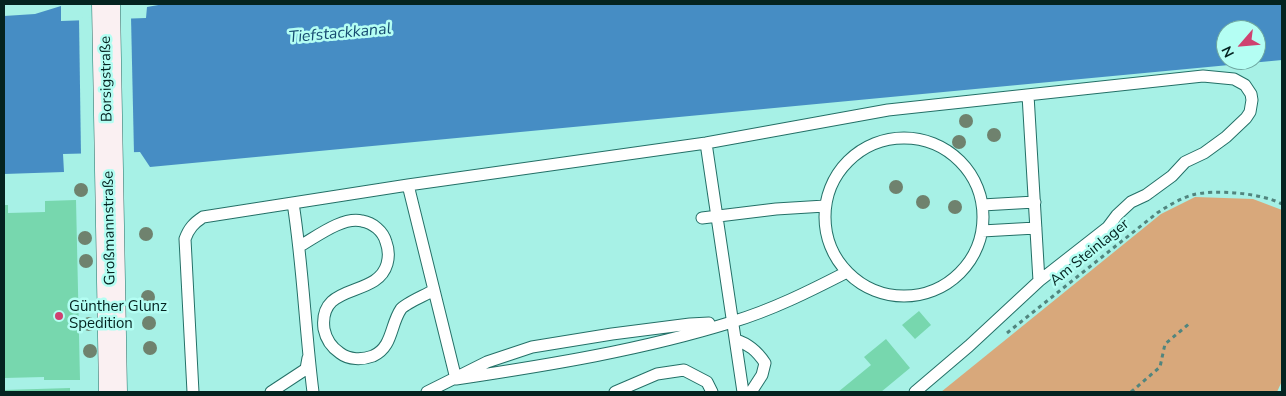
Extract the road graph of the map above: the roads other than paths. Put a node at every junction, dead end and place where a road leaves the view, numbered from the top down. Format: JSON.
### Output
{"nodes":[{"id":1,"x":106,"y":11,"type":"edge"},
{"id":2,"x":1028,"y":95,"type":"junction"},
{"id":3,"x":706,"y":143,"type":"junction"},
{"id":4,"x":109,"y":154,"type":"joint"},
{"id":5,"x":408,"y":185,"type":"junction"},
{"id":6,"x":1034,"y":202,"type":"junction"},
{"id":7,"x":294,"y":203,"type":"junction"},
{"id":8,"x":825,"y":206,"type":"junction"},
{"id":9,"x":982,"y":206,"type":"junction"},
{"id":10,"x":717,"y":217,"type":"junction"},
{"id":11,"x":702,"y":218,"type":"dead end"},
{"id":12,"x":1036,"y":228,"type":"junction"},
{"id":13,"x":982,"y":231,"type":"junction"},
{"id":14,"x":300,"y":246,"type":"junction"},
{"id":15,"x":847,"y":272,"type":"junction"},
{"id":16,"x":1039,"y":281,"type":"junction"},
{"id":17,"x":434,"y":290,"type":"junction"},
{"id":18,"x":733,"y":322,"type":"junction"},
{"id":19,"x":736,"y":340,"type":"junction"},
{"id":20,"x":308,"y":357,"type":"junction"},
{"id":21,"x":456,"y":379,"type":"junction"},
{"id":22,"x":113,"y":392,"type":"edge"},
{"id":23,"x":193,"y":392,"type":"edge"},
{"id":24,"x":271,"y":392,"type":"edge"},
{"id":25,"x":313,"y":392,"type":"edge"},
{"id":26,"x":427,"y":392,"type":"edge"},
{"id":27,"x":615,"y":392,"type":"edge"},
{"id":28,"x":712,"y":392,"type":"edge"},
{"id":29,"x":743,"y":392,"type":"edge"},
{"id":30,"x":751,"y":392,"type":"edge"},
{"id":31,"x":915,"y":392,"type":"edge"}],
"edges":[{"from":1,"to":4,"type":"main road","name":"Borsigstraße"},
{"from":2,"to":3,"type":"lane"},
{"from":2,"to":6,"type":"lane"},
{"from":2,"to":16,"type":"lane"},
{"from":3,"to":5,"type":"lane"},
{"from":3,"to":10,"type":"lane"},
{"from":4,"to":22,"type":"main road","name":"Großmannstraße"},
{"from":5,"to":7,"type":"lane"},
{"from":5,"to":17,"type":"lane"},
{"from":6,"to":9,"type":"lane"},
{"from":6,"to":12,"type":"lane"},
{"from":7,"to":14,"type":"lane"},
{"from":7,"to":23,"type":"lane"},
{"from":8,"to":9,"type":"lane"},
{"from":8,"to":10,"type":"lane"},
{"from":8,"to":15,"type":"lane"},
{"from":9,"to":13,"type":"lane"},
{"from":10,"to":11,"type":"lane"},
{"from":10,"to":18,"type":"lane"},
{"from":12,"to":13,"type":"lane"},
{"from":12,"to":16,"type":"lane"},
{"from":13,"to":15,"type":"lane"},
{"from":14,"to":17,"type":"lane"},
{"from":14,"to":20,"type":"lane"},
{"from":15,"to":18,"type":"lane"},
{"from":16,"to":31,"type":"lane"},
{"from":17,"to":21,"type":"lane"},
{"from":18,"to":19,"type":"lane"},
{"from":18,"to":21,"type":"lane"},
{"from":18,"to":21,"type":"lane"},
{"from":19,"to":29,"type":"lane"},
{"from":19,"to":30,"type":"lane"},
{"from":20,"to":24,"type":"lane"},
{"from":20,"to":25,"type":"lane"},
{"from":21,"to":26,"type":"lane"},
{"from":27,"to":28,"type":"lane"}]}
